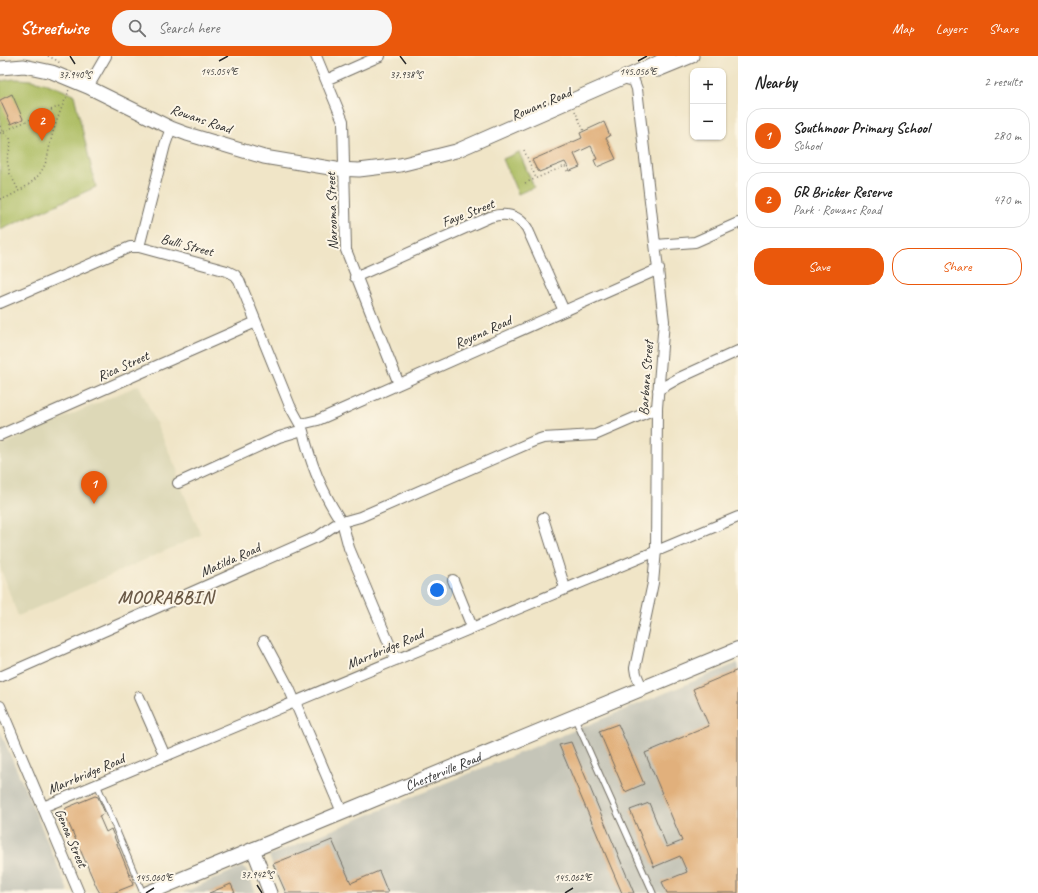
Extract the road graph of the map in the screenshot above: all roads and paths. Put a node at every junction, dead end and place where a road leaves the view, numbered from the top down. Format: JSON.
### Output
{"nodes":[{"id":1,"x":106,"y":56,"type":"edge"},
{"id":2,"x":316,"y":56,"type":"edge"},
{"id":3,"x":380,"y":56,"type":"edge"},
{"id":4,"x":669,"y":56,"type":"edge"},
{"id":5,"x":692,"y":56,"type":"edge"},
{"id":6,"x":0,"y":68,"type":"edge"},
{"id":7,"x":628,"y":79,"type":"junction"},
{"id":8,"x":326,"y":80,"type":"junction"},
{"id":9,"x":85,"y":86,"type":"junction"},
{"id":10,"x":64,"y":89,"type":"dead end"},
{"id":11,"x":69,"y":91,"type":"dead end"},
{"id":12,"x":63,"y":105,"type":"junction"},
{"id":13,"x":573,"y":108,"type":"junction"},
{"id":14,"x":540,"y":118,"type":"junction"},
{"id":15,"x":0,"y":126,"type":"edge"},
{"id":16,"x":171,"y":128,"type":"junction"},
{"id":17,"x":584,"y":131,"type":"dead end"},
{"id":18,"x":3,"y":132,"type":"junction"},
{"id":19,"x":0,"y":133,"type":"edge"},
{"id":20,"x":524,"y":150,"type":"dead end"},
{"id":21,"x":557,"y":166,"type":"dead end"},
{"id":22,"x":558,"y":168,"type":"junction"},
{"id":23,"x":345,"y":170,"type":"junction"},
{"id":24,"x":568,"y":173,"type":"dead end"},
{"id":25,"x":536,"y":178,"type":"junction"},
{"id":26,"x":525,"y":183,"type":"dead end"},
{"id":27,"x":19,"y":191,"type":"junction"},
{"id":28,"x":0,"y":199,"type":"edge"},
{"id":29,"x":738,"y":223,"type":"edge"},
{"id":30,"x":656,"y":245,"type":"junction"},
{"id":31,"x":139,"y":247,"type":"junction"},
{"id":32,"x":659,"y":269,"type":"junction"},
{"id":33,"x":355,"y":277,"type":"junction"},
{"id":34,"x":0,"y":303,"type":"edge"},
{"id":35,"x":564,"y":311,"type":"junction"},
{"id":36,"x":256,"y":322,"type":"junction"},
{"id":37,"x":738,"y":352,"type":"edge"},
{"id":38,"x":661,"y":358,"type":"junction"},
{"id":39,"x":679,"y":378,"type":"junction"},
{"id":40,"x":399,"y":384,"type":"junction"},
{"id":41,"x":658,"y":390,"type":"junction"},
{"id":42,"x":657,"y":408,"type":"junction"},
{"id":43,"x":299,"y":428,"type":"junction"},
{"id":44,"x":0,"y":435,"type":"edge"},
{"id":45,"x":178,"y":482,"type":"dead end"},
{"id":46,"x":738,"y":517,"type":"edge"},
{"id":47,"x":542,"y":518,"type":"dead end"},
{"id":48,"x":340,"y":526,"type":"junction"},
{"id":49,"x":656,"y":550,"type":"junction"},
{"id":50,"x":453,"y":580,"type":"dead end"},
{"id":51,"x":565,"y":588,"type":"junction"},
{"id":52,"x":472,"y":627,"type":"junction"},
{"id":53,"x":264,"y":641,"type":"dead end"},
{"id":54,"x":738,"y":649,"type":"edge"},
{"id":55,"x":396,"y":660,"type":"junction"},
{"id":56,"x":0,"y":677,"type":"edge"},
{"id":57,"x":642,"y":688,"type":"junction"},
{"id":58,"x":139,"y":697,"type":"dead end"},
{"id":59,"x":295,"y":702,"type":"junction"},
{"id":60,"x":0,"y":706,"type":"edge"},
{"id":61,"x":574,"y":716,"type":"junction"},
{"id":62,"x":165,"y":756,"type":"junction"},
{"id":63,"x":97,"y":784,"type":"junction"},
{"id":64,"x":43,"y":807,"type":"junction"},
{"id":65,"x":342,"y":812,"type":"junction"},
{"id":66,"x":253,"y":849,"type":"junction"},
{"id":67,"x":79,"y":893,"type":"edge"},
{"id":68,"x":143,"y":893,"type":"edge"},
{"id":69,"x":148,"y":893,"type":"edge"},
{"id":70,"x":270,"y":893,"type":"edge"},
{"id":71,"x":653,"y":893,"type":"edge"}],
"edges":[{"from":1,"to":9,"type":"street"},
{"from":2,"to":8,"type":"street","name":"Narooma Street"},
{"from":3,"to":8,"type":"street"},
{"from":4,"to":7,"type":"street","name":"Rowans Road"},
{"from":5,"to":7,"type":"street","name":"Rowans Road"},
{"from":6,"to":9,"type":"street","name":"Rowans Road"},
{"from":7,"to":13,"type":"street","name":"Rowans Road"},
{"from":7,"to":14,"type":"street","name":"Rowans Road"},
{"from":7,"to":30,"type":"street","name":"Barbara Street"},
{"from":8,"to":23,"type":"street","name":"Narooma Street"},
{"from":9,"to":10,"type":"path"},
{"from":9,"to":16,"type":"street","name":"Rowans Road"},
{"from":11,"to":12,"type":"path"},
{"from":12,"to":18,"type":"path"},
{"from":12,"to":27,"type":"path"},
{"from":13,"to":14,"type":"street","name":"Rowans Road"},
{"from":13,"to":17,"type":"path"},
{"from":14,"to":23,"type":"street","name":"Rowans Road"},
{"from":15,"to":18,"type":"path"},
{"from":16,"to":23,"type":"street","name":"Rowans Road"},
{"from":16,"to":31,"type":"street"},
{"from":18,"to":19,"type":"path"},
{"from":18,"to":27,"type":"path"},
{"from":20,"to":25,"type":"path"},
{"from":21,"to":22,"type":"path"},
{"from":22,"to":24,"type":"path"},
{"from":22,"to":25,"type":"path"},
{"from":23,"to":33,"type":"street","name":"Narooma Street"},
{"from":25,"to":26,"type":"path"},
{"from":27,"to":28,"type":"path"},
{"from":29,"to":30,"type":"street"},
{"from":30,"to":32,"type":"street","name":"Barbara Street"},
{"from":31,"to":34,"type":"street","name":"Bulli Street"},
{"from":31,"to":36,"type":"street","name":"Bulli Street"},
{"from":32,"to":35,"type":"street","name":"Royena Road"},
{"from":32,"to":38,"type":"street","name":"Barbara Street"},
{"from":33,"to":35,"type":"street","name":"Faye Street"},
{"from":33,"to":40,"type":"street","name":"Narooma Street"},
{"from":35,"to":40,"type":"street","name":"Royena Road"},
{"from":36,"to":43,"type":"street","name":"Bulli Street"},
{"from":36,"to":44,"type":"street","name":"Rica Street"},
{"from":37,"to":39,"type":"street"},
{"from":38,"to":39,"type":"street"},
{"from":38,"to":41,"type":"street","name":"Barbara Street"},
{"from":39,"to":41,"type":"street"},
{"from":40,"to":43,"type":"street","name":"Royena Road"},
{"from":41,"to":42,"type":"street","name":"Barbara Street"},
{"from":42,"to":48,"type":"street","name":"Matilda Road"},
{"from":42,"to":49,"type":"street","name":"Barbara Street"},
{"from":43,"to":45,"type":"street","name":"Royena Road"},
{"from":43,"to":48,"type":"street","name":"Bulli Street"},
{"from":46,"to":49,"type":"street","name":"Marrbridge Road"},
{"from":47,"to":51,"type":"street"},
{"from":48,"to":55,"type":"street","name":"Bulli Street"},
{"from":48,"to":56,"type":"street","name":"Matilda Road"},
{"from":49,"to":51,"type":"street","name":"Marrbridge Road"},
{"from":49,"to":57,"type":"street","name":"Barbara Street"},
{"from":50,"to":52,"type":"street"},
{"from":51,"to":52,"type":"street","name":"Marrbridge Road"},
{"from":52,"to":55,"type":"street","name":"Marrbridge Road"},
{"from":53,"to":59,"type":"street"},
{"from":54,"to":57,"type":"main road","name":"Chesterville Road"},
{"from":55,"to":59,"type":"street","name":"Marrbridge Road"},
{"from":57,"to":61,"type":"main road","name":"Chesterville Road"},
{"from":58,"to":62,"type":"street"},
{"from":59,"to":62,"type":"street","name":"Marrbridge Road"},
{"from":59,"to":65,"type":"street"},
{"from":60,"to":64,"type":"street","name":"Genoa Street"},
{"from":61,"to":65,"type":"main road","name":"Chesterville Road"},
{"from":61,"to":71,"type":"lane"},
{"from":62,"to":63,"type":"street","name":"Marrbridge Road"},
{"from":63,"to":64,"type":"street","name":"Marrbridge Road"},
{"from":63,"to":68,"type":"lane"},
{"from":64,"to":67,"type":"street","name":"Genoa Street"},
{"from":65,"to":66,"type":"main road","name":"Chesterville Road"},
{"from":66,"to":69,"type":"main road","name":"Chesterville Road"},
{"from":66,"to":70,"type":"street"}]}
